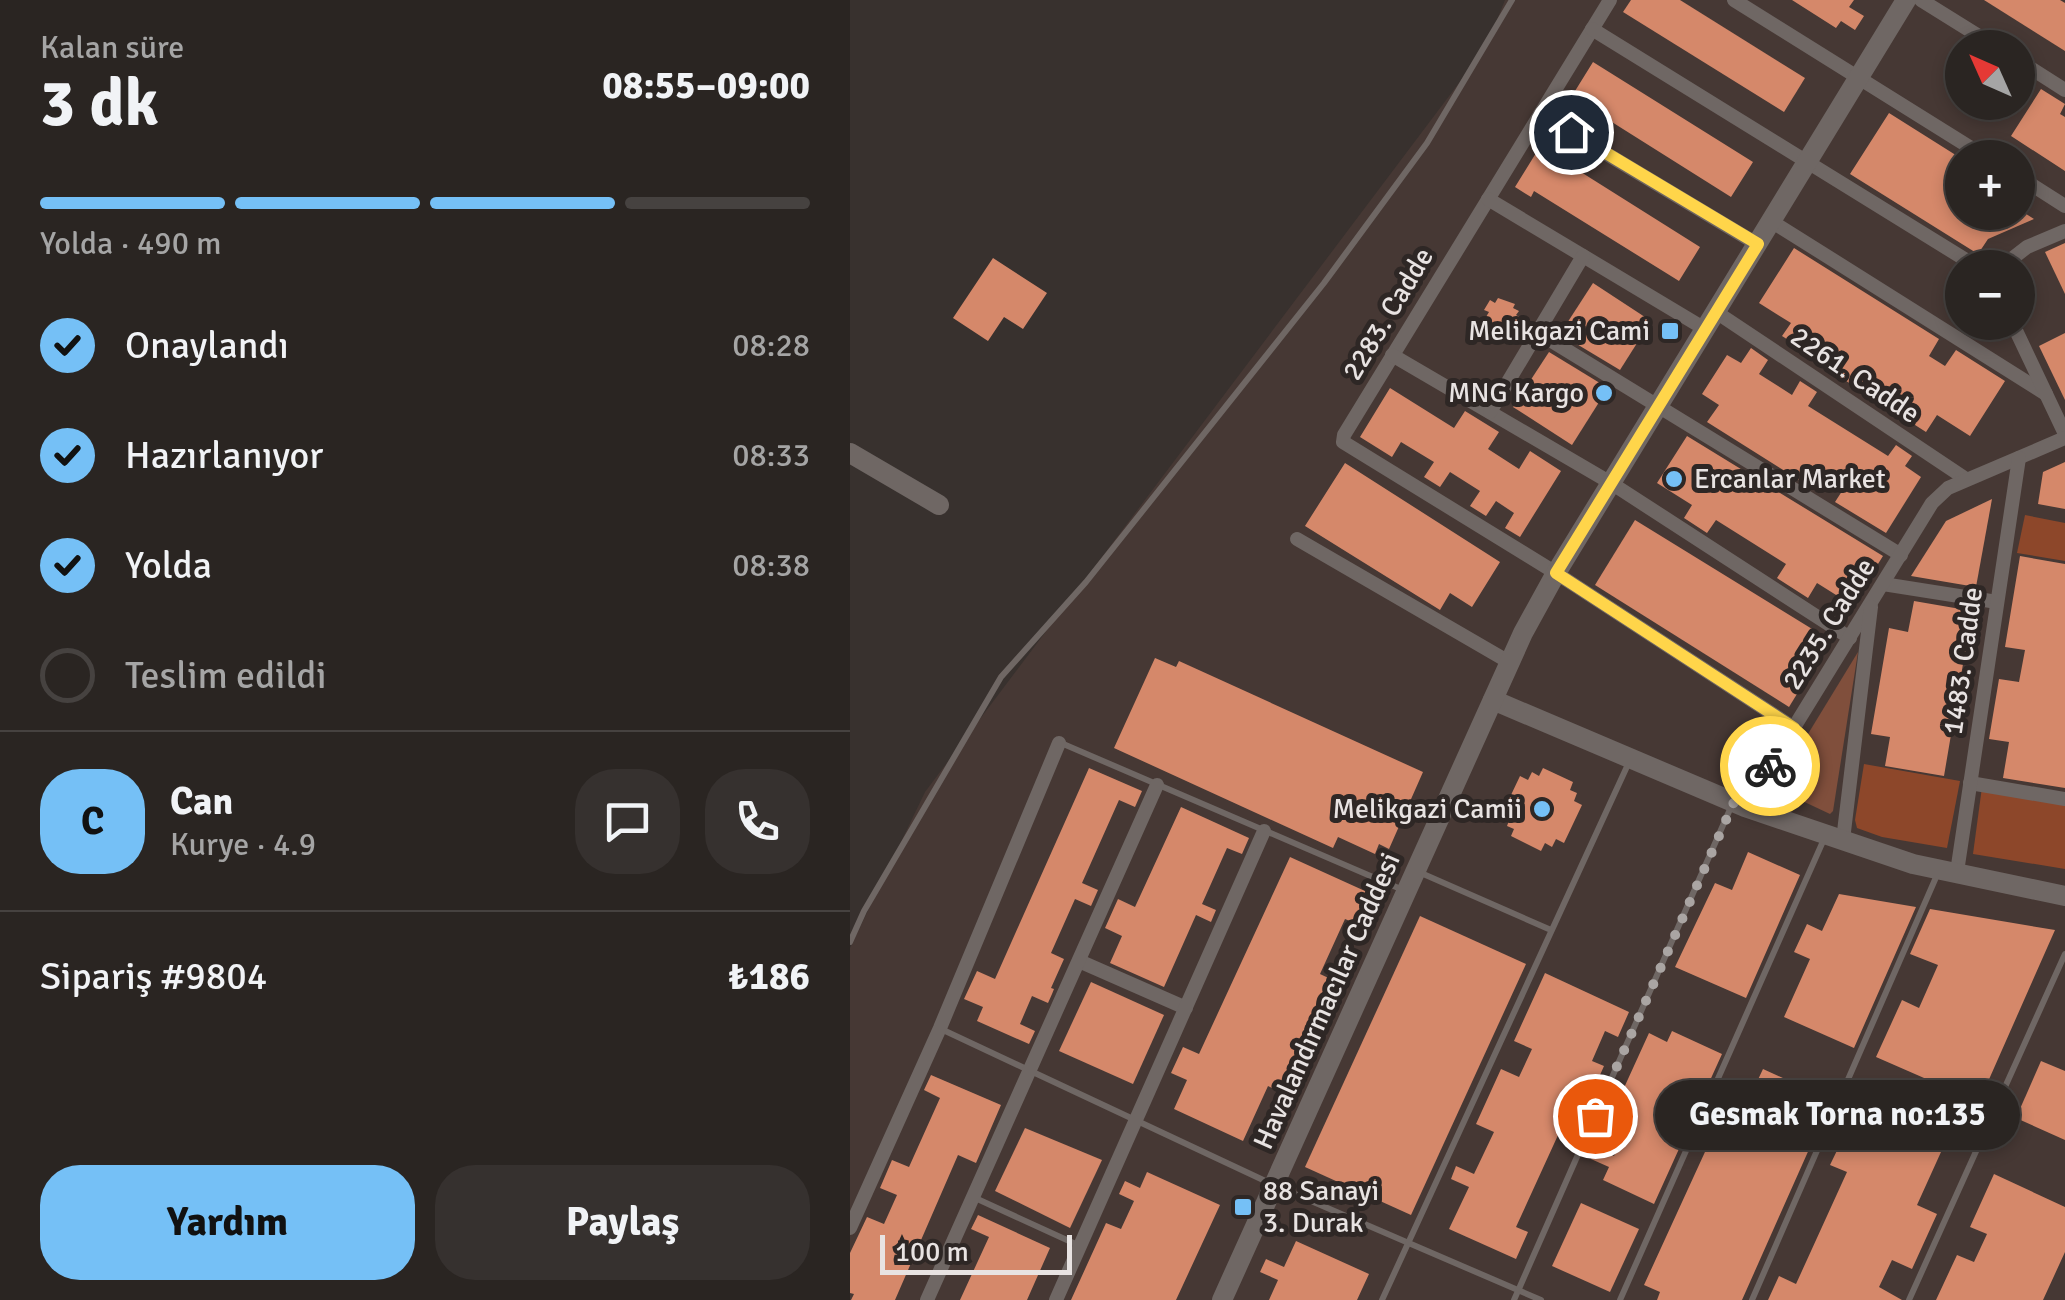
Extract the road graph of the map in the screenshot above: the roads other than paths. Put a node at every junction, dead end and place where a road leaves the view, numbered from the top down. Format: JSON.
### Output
{"nodes":[{"id":1,"x":1512,"y":0,"type":"edge"},
{"id":2,"x":1610,"y":0,"type":"edge"},
{"id":3,"x":1734,"y":0,"type":"edge"},
{"id":4,"x":1906,"y":0,"type":"edge"},
{"id":5,"x":1922,"y":0,"type":"edge"},
{"id":6,"x":1592,"y":29,"type":"junction"},
{"id":7,"x":1970,"y":30,"type":"edge"},
{"id":8,"x":2035,"y":71,"type":"edge"},
{"id":9,"x":1859,"y":78,"type":"junction"},
{"id":10,"x":2065,"y":90,"type":"edge"},
{"id":11,"x":1540,"y":114,"type":"junction"},
{"id":12,"x":1958,"y":140,"type":"edge"},
{"id":13,"x":1808,"y":162,"type":"junction"},
{"id":14,"x":2035,"y":187,"type":"edge"},
{"id":15,"x":1488,"y":199,"type":"junction"},
{"id":16,"x":2065,"y":206,"type":"edge"},
{"id":17,"x":1771,"y":221,"type":"junction"},
{"id":18,"x":2065,"y":232,"type":"edge"},
{"id":19,"x":1758,"y":244,"type":"junction"},
{"id":20,"x":1950,"y":250,"type":"edge"},
{"id":21,"x":2023,"y":250,"type":"edge"},
{"id":22,"x":1582,"y":256,"type":"junction"},
{"id":23,"x":1710,"y":321,"type":"junction"},
{"id":24,"x":1537,"y":332,"type":"junction"},
{"id":25,"x":2020,"y":340,"type":"edge"},
{"id":26,"x":1392,"y":356,"type":"junction"},
{"id":27,"x":2046,"y":394,"type":"junction"},
{"id":28,"x":1660,"y":404,"type":"junction"},
{"id":29,"x":1490,"y":412,"type":"junction"},
{"id":30,"x":2065,"y":436,"type":"edge"},
{"id":31,"x":850,"y":453,"type":"edge"},
{"id":32,"x":2019,"y":458,"type":"junction"},
{"id":33,"x":1966,"y":479,"type":"junction"},
{"id":34,"x":1611,"y":484,"type":"junction"},
{"id":35,"x":940,"y":506,"type":"dead end"},
{"id":36,"x":1297,"y":540,"type":"dead end"},
{"id":37,"x":1900,"y":555,"type":"junction"},
{"id":38,"x":1556,"y":573,"type":"junction"},
{"id":39,"x":1883,"y":584,"type":"junction"},
{"id":40,"x":1872,"y":602,"type":"junction"},
{"id":41,"x":1997,"y":602,"type":"junction"},
{"id":42,"x":1850,"y":638,"type":"junction"},
{"id":43,"x":1509,"y":662,"type":"junction"},
{"id":44,"x":1493,"y":700,"type":"junction"},
{"id":45,"x":1794,"y":728,"type":"junction"},
{"id":46,"x":1060,"y":743,"type":"joint"},
{"id":47,"x":1630,"y":760,"type":"junction"},
{"id":48,"x":1970,"y":783,"type":"junction"},
{"id":49,"x":1157,"y":785,"type":"junction"},
{"id":50,"x":2065,"y":799,"type":"edge"},
{"id":51,"x":1739,"y":804,"type":"junction"},
{"id":52,"x":1264,"y":832,"type":"junction"},
{"id":53,"x":1835,"y":837,"type":"junction"},
{"id":54,"x":1415,"y":870,"type":"junction"},
{"id":55,"x":1948,"y":871,"type":"junction"},
{"id":56,"x":1406,"y":891,"type":"junction"},
{"id":57,"x":2065,"y":896,"type":"edge"},
{"id":58,"x":1551,"y":930,"type":"junction"},
{"id":59,"x":850,"y":942,"type":"edge"},
{"id":60,"x":2065,"y":954,"type":"edge"},
{"id":61,"x":1079,"y":961,"type":"junction"},
{"id":62,"x":1186,"y":1008,"type":"junction"},
{"id":63,"x":940,"y":1028,"type":"junction"},
{"id":64,"x":1030,"y":1070,"type":"junction"},
{"id":65,"x":1137,"y":1121,"type":"junction"},
{"id":66,"x":1274,"y":1185,"type":"junction"},
{"id":67,"x":974,"y":1197,"type":"junction"},
{"id":68,"x":850,"y":1228,"type":"edge"},
{"id":69,"x":1407,"y":1242,"type":"junction"},
{"id":70,"x":1081,"y":1246,"type":"junction"},
{"id":71,"x":1518,"y":1290,"type":"junction"},
{"id":72,"x":928,"y":1300,"type":"edge"},
{"id":73,"x":1056,"y":1300,"type":"edge"},
{"id":74,"x":1222,"y":1300,"type":"edge"},
{"id":75,"x":1382,"y":1300,"type":"edge"},
{"id":76,"x":1514,"y":1300,"type":"edge"},
{"id":77,"x":1541,"y":1300,"type":"edge"},
{"id":78,"x":1620,"y":1300,"type":"edge"},
{"id":79,"x":1752,"y":1300,"type":"edge"},
{"id":80,"x":1908,"y":1300,"type":"edge"}],
"edges":[{"from":1,"to":59,"type":"lane"},
{"from":2,"to":6,"type":"street","name":"2283. Cadde"},
{"from":3,"to":9,"type":"street"},
{"from":4,"to":9,"type":"street","name":"Havalandırmacılar Caddesi"},
{"from":5,"to":7,"type":"street"},
{"from":6,"to":11,"type":"street","name":"2283. Cadde"},
{"from":6,"to":13,"type":"street"},
{"from":8,"to":10,"type":"street"},
{"from":9,"to":12,"type":"street"},
{"from":9,"to":13,"type":"street","name":"Havalandırmacılar Caddesi"},
{"from":11,"to":15,"type":"street","name":"2283. Cadde"},
{"from":11,"to":19,"type":"street"},
{"from":13,"to":17,"type":"street","name":"Havalandırmacılar Caddesi"},
{"from":13,"to":20,"type":"street"},
{"from":14,"to":16,"type":"street"},
{"from":15,"to":22,"type":"street","name":"2261. Cadde"},
{"from":15,"to":26,"type":"street","name":"2283. Cadde"},
{"from":17,"to":19,"type":"street","name":"Havalandırmacılar Caddesi"},
{"from":17,"to":27,"type":"street"},
{"from":18,"to":21,"type":"street"},
{"from":19,"to":23,"type":"street","name":"Havalandırmacılar Caddesi"},
{"from":22,"to":23,"type":"street","name":"2261. Cadde"},
{"from":22,"to":24,"type":"street"},
{"from":23,"to":28,"type":"street","name":"Havalandırmacılar Caddesi"},
{"from":23,"to":33,"type":"street","name":"2261. Cadde"},
{"from":24,"to":28,"type":"street"},
{"from":24,"to":29,"type":"street"},
{"from":25,"to":27,"type":"street"},
{"from":26,"to":29,"type":"street"},
{"from":26,"to":38,"type":"street","name":"2283. Cadde"},
{"from":27,"to":30,"type":"street"},
{"from":28,"to":34,"type":"street","name":"Havalandırmacılar Caddesi"},
{"from":28,"to":37,"type":"street"},
{"from":29,"to":34,"type":"street"},
{"from":30,"to":32,"type":"street","name":"2235. Cadde"},
{"from":31,"to":35,"type":"street"},
{"from":32,"to":33,"type":"street","name":"2235. Cadde"},
{"from":32,"to":41,"type":"street","name":"1483. Cadde"},
{"from":33,"to":37,"type":"street","name":"2235. Cadde"},
{"from":34,"to":38,"type":"street","name":"Havalandırmacılar Caddesi"},
{"from":34,"to":42,"type":"street"},
{"from":36,"to":43,"type":"street"},
{"from":37,"to":39,"type":"street","name":"2235. Cadde"},
{"from":38,"to":43,"type":"street","name":"Havalandırmacılar Caddesi"},
{"from":38,"to":45,"type":"street"},
{"from":39,"to":40,"type":"street","name":"2235. Cadde"},
{"from":39,"to":41,"type":"street"},
{"from":40,"to":42,"type":"street","name":"2235. Cadde"},
{"from":40,"to":53,"type":"street"},
{"from":41,"to":48,"type":"street","name":"1483. Cadde"},
{"from":42,"to":45,"type":"street","name":"2235. Cadde"},
{"from":43,"to":44,"type":"street","name":"Havalandırmacılar Caddesi"},
{"from":44,"to":47,"type":"street"},
{"from":44,"to":54,"type":"street","name":"Havalandırmacılar Caddesi"},
{"from":45,"to":51,"type":"street","name":"2235. Cadde"},
{"from":46,"to":49,"type":"lane"},
{"from":46,"to":63,"type":"street"},
{"from":47,"to":51,"type":"street"},
{"from":47,"to":58,"type":"lane"},
{"from":48,"to":50,"type":"street"},
{"from":48,"to":55,"type":"street","name":"1483. Cadde"},
{"from":49,"to":52,"type":"lane"},
{"from":49,"to":61,"type":"street"},
{"from":51,"to":53,"type":"street"},
{"from":51,"to":71,"type":"lane"},
{"from":52,"to":56,"type":"lane"},
{"from":52,"to":62,"type":"street"},
{"from":53,"to":55,"type":"street"},
{"from":53,"to":78,"type":"lane"},
{"from":54,"to":56,"type":"street","name":"Havalandırmacılar Caddesi"},
{"from":54,"to":58,"type":"lane"},
{"from":55,"to":57,"type":"street"},
{"from":55,"to":79,"type":"lane"},
{"from":56,"to":66,"type":"street","name":"Havalandırmacılar Caddesi"},
{"from":58,"to":69,"type":"lane"},
{"from":60,"to":80,"type":"lane"},
{"from":61,"to":62,"type":"street"},
{"from":61,"to":64,"type":"street"},
{"from":62,"to":65,"type":"street"},
{"from":63,"to":64,"type":"lane"},
{"from":63,"to":68,"type":"street"},
{"from":64,"to":65,"type":"lane"},
{"from":64,"to":67,"type":"street"},
{"from":65,"to":66,"type":"lane"},
{"from":65,"to":70,"type":"street"},
{"from":66,"to":69,"type":"lane"},
{"from":66,"to":74,"type":"street","name":"Havalandırmacılar Caddesi"},
{"from":67,"to":70,"type":"lane"},
{"from":67,"to":72,"type":"street"},
{"from":69,"to":71,"type":"lane"},
{"from":69,"to":75,"type":"lane"},
{"from":70,"to":73,"type":"street"},
{"from":71,"to":76,"type":"lane"},
{"from":71,"to":77,"type":"lane"}]}
